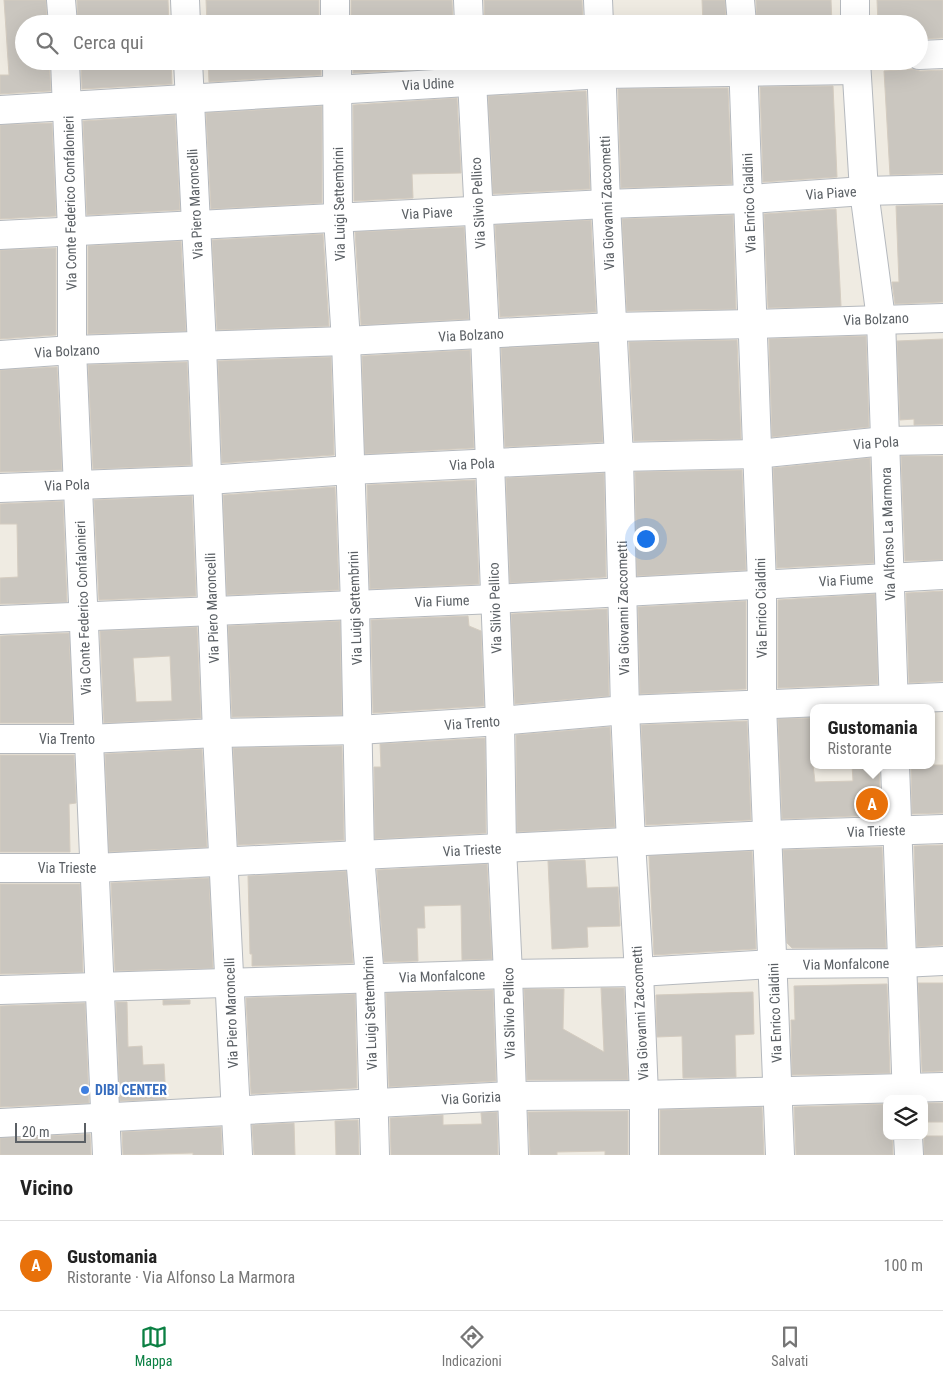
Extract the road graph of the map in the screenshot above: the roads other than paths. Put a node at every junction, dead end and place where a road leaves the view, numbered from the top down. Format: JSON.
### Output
{"nodes":[{"id":1,"x":61,"y":0,"type":"edge"},
{"id":2,"x":185,"y":0,"type":"edge"},
{"id":3,"x":334,"y":0,"type":"edge"},
{"id":4,"x":468,"y":0,"type":"edge"},
{"id":5,"x":598,"y":0,"type":"edge"},
{"id":6,"x":740,"y":0,"type":"edge"},
{"id":7,"x":855,"y":0,"type":"edge"},
{"id":8,"x":62,"y":15,"type":"edge"},
{"id":9,"x":186,"y":15,"type":"edge"},
{"id":10,"x":335,"y":15,"type":"edge"},
{"id":11,"x":469,"y":15,"type":"edge"},
{"id":12,"x":599,"y":15,"type":"edge"},
{"id":13,"x":741,"y":15,"type":"edge"},
{"id":14,"x":855,"y":15,"type":"edge"},
{"id":15,"x":943,"y":54,"type":"edge"},
{"id":16,"x":928,"y":55,"type":"edge"},
{"id":17,"x":66,"y":70,"type":"edge"},
{"id":18,"x":188,"y":70,"type":"edge"},
{"id":19,"x":337,"y":70,"type":"edge"},
{"id":20,"x":537,"y":70,"type":"edge"},
{"id":21,"x":602,"y":70,"type":"edge"},
{"id":22,"x":744,"y":70,"type":"edge"},
{"id":23,"x":856,"y":70,"type":"edge"},
{"id":24,"x":472,"y":72,"type":"edge"},
{"id":25,"x":338,"y":89,"type":"junction"},
{"id":26,"x":190,"y":99,"type":"junction"},
{"id":27,"x":68,"y":107,"type":"junction"},
{"id":28,"x":0,"y":110,"type":"edge"},
{"id":29,"x":943,"y":189,"type":"edge"},
{"id":30,"x":864,"y":191,"type":"junction"},
{"id":31,"x":749,"y":199,"type":"junction"},
{"id":32,"x":606,"y":204,"type":"junction"},
{"id":33,"x":479,"y":211,"type":"junction"},
{"id":34,"x":338,"y":218,"type":"junction"},
{"id":35,"x":196,"y":225,"type":"junction"},
{"id":36,"x":72,"y":231,"type":"junction"},
{"id":37,"x":0,"y":235,"type":"edge"},
{"id":38,"x":943,"y":318,"type":"edge"},
{"id":39,"x":881,"y":319,"type":"junction"},
{"id":40,"x":752,"y":324,"type":"junction"},
{"id":41,"x":612,"y":327,"type":"junction"},
{"id":42,"x":485,"y":334,"type":"junction"},
{"id":43,"x":346,"y":341,"type":"junction"},
{"id":44,"x":202,"y":346,"type":"junction"},
{"id":45,"x":72,"y":350,"type":"junction"},
{"id":46,"x":0,"y":355,"type":"edge"},
{"id":47,"x":943,"y":440,"type":"edge"},
{"id":48,"x":885,"y":441,"type":"junction"},
{"id":49,"x":757,"y":454,"type":"junction"},
{"id":50,"x":619,"y":457,"type":"junction"},
{"id":51,"x":490,"y":463,"type":"junction"},
{"id":52,"x":350,"y":470,"type":"junction"},
{"id":53,"x":208,"y":480,"type":"junction"},
{"id":54,"x":77,"y":484,"type":"junction"},
{"id":55,"x":0,"y":488,"type":"edge"},
{"id":56,"x":943,"y":575,"type":"edge"},
{"id":57,"x":889,"y":578,"type":"junction"},
{"id":58,"x":762,"y":585,"type":"junction"},
{"id":59,"x":623,"y":591,"type":"junction"},
{"id":60,"x":495,"y":599,"type":"junction"},
{"id":61,"x":355,"y":605,"type":"junction"},
{"id":62,"x":212,"y":611,"type":"junction"},
{"id":63,"x":84,"y":616,"type":"junction"},
{"id":64,"x":0,"y":620,"type":"edge"},
{"id":65,"x":943,"y":697,"type":"edge"},
{"id":66,"x":894,"y":703,"type":"edge"},
{"id":67,"x":810,"y":704,"type":"edge"},
{"id":68,"x":828,"y":704,"type":"edge"},
{"id":69,"x":762,"y":705,"type":"junction"},
{"id":70,"x":626,"y":710,"type":"junction"},
{"id":71,"x":500,"y":721,"type":"junction"},
{"id":72,"x":358,"y":730,"type":"junction"},
{"id":73,"x":216,"y":733,"type":"junction"},
{"id":74,"x":0,"y":739,"type":"edge"},
{"id":75,"x":88,"y":740,"type":"junction"},
{"id":76,"x":896,"y":769,"type":"edge"},
{"id":77,"x":943,"y":829,"type":"edge"},
{"id":78,"x":898,"y":831,"type":"junction"},
{"id":79,"x":767,"y":835,"type":"junction"},
{"id":80,"x":630,"y":842,"type":"junction"},
{"id":81,"x":502,"y":848,"type":"junction"},
{"id":82,"x":360,"y":855,"type":"junction"},
{"id":83,"x":224,"y":862,"type":"junction"},
{"id":84,"x":0,"y":868,"type":"edge"},
{"id":85,"x":95,"y":868,"type":"junction"},
{"id":86,"x":943,"y":961,"type":"edge"},
{"id":87,"x":902,"y":963,"type":"junction"},
{"id":88,"x":773,"y":964,"type":"junction"},
{"id":89,"x":639,"y":972,"type":"junction"},
{"id":90,"x":508,"y":974,"type":"junction"},
{"id":91,"x":370,"y":978,"type":"junction"},
{"id":92,"x":230,"y":983,"type":"junction"},
{"id":93,"x":99,"y":987,"type":"junction"},
{"id":94,"x":0,"y":990,"type":"edge"},
{"id":95,"x":943,"y":1086,"type":"edge"},
{"id":96,"x":778,"y":1091,"type":"junction"},
{"id":97,"x":906,"y":1093,"type":"edge"},
{"id":98,"x":644,"y":1095,"type":"junction"},
{"id":99,"x":511,"y":1096,"type":"junction"},
{"id":100,"x":374,"y":1102,"type":"junction"},
{"id":101,"x":235,"y":1111,"type":"junction"},
{"id":102,"x":104,"y":1117,"type":"junction"},
{"id":103,"x":0,"y":1123,"type":"edge"},
{"id":104,"x":908,"y":1140,"type":"edge"},
{"id":105,"x":107,"y":1155,"type":"edge"},
{"id":106,"x":238,"y":1155,"type":"edge"},
{"id":107,"x":375,"y":1155,"type":"edge"},
{"id":108,"x":514,"y":1155,"type":"edge"},
{"id":109,"x":644,"y":1155,"type":"edge"},
{"id":110,"x":780,"y":1155,"type":"edge"},
{"id":111,"x":908,"y":1155,"type":"edge"}],
"edges":[{"from":1,"to":8,"type":"street"},
{"from":2,"to":9,"type":"street"},
{"from":3,"to":10,"type":"street"},
{"from":4,"to":11,"type":"street"},
{"from":5,"to":12,"type":"street"},
{"from":6,"to":13,"type":"street"},
{"from":7,"to":14,"type":"street"},
{"from":15,"to":16,"type":"street"},
{"from":17,"to":27,"type":"street","name":"Via Conte Federico Confalonieri"},
{"from":18,"to":26,"type":"street","name":"Via Piero Maroncelli"},
{"from":19,"to":25,"type":"street","name":"Via Luigi Settembrini"},
{"from":20,"to":24,"type":"street","name":"Via Udine"},
{"from":21,"to":32,"type":"street","name":"Via Giovanni Zaccometti"},
{"from":22,"to":31,"type":"street","name":"Via Enrico Cialdini"},
{"from":23,"to":30,"type":"street","name":"Via Alfonso La Marmora"},
{"from":24,"to":25,"type":"street","name":"Via Udine"},
{"from":24,"to":33,"type":"street","name":"Via Silvio Pellico"},
{"from":25,"to":26,"type":"street","name":"Via Udine"},
{"from":25,"to":34,"type":"street","name":"Via Luigi Settembrini"},
{"from":26,"to":27,"type":"street","name":"Via Udine"},
{"from":26,"to":35,"type":"street","name":"Via Piero Maroncelli"},
{"from":27,"to":28,"type":"street","name":"Via Udine"},
{"from":27,"to":36,"type":"street","name":"Via Conte Federico Confalonieri"},
{"from":29,"to":30,"type":"street","name":"Via Piave"},
{"from":30,"to":31,"type":"street","name":"Via Piave"},
{"from":30,"to":39,"type":"street","name":"Via Alfonso La Marmora"},
{"from":31,"to":32,"type":"street","name":"Via Piave"},
{"from":31,"to":40,"type":"street","name":"Via Enrico Cialdini"},
{"from":32,"to":33,"type":"street","name":"Via Piave"},
{"from":32,"to":41,"type":"street","name":"Via Giovanni Zaccometti"},
{"from":33,"to":34,"type":"street","name":"Via Piave"},
{"from":33,"to":42,"type":"street","name":"Via Silvio Pellico"},
{"from":34,"to":35,"type":"street","name":"Via Piave"},
{"from":34,"to":43,"type":"street","name":"Via Luigi Settembrini"},
{"from":35,"to":36,"type":"street","name":"Via Piave"},
{"from":35,"to":44,"type":"street","name":"Via Piero Maroncelli"},
{"from":36,"to":37,"type":"street","name":"Via Piave"},
{"from":36,"to":45,"type":"street","name":"Via Conte Federico Confalonieri"},
{"from":38,"to":39,"type":"street","name":"Via Bolzano"},
{"from":39,"to":40,"type":"street","name":"Via Bolzano"},
{"from":39,"to":48,"type":"street","name":"Via Alfonso La Marmora"},
{"from":40,"to":41,"type":"street","name":"Via Bolzano"},
{"from":40,"to":49,"type":"street","name":"Via Enrico Cialdini"},
{"from":41,"to":42,"type":"street","name":"Via Bolzano"},
{"from":41,"to":50,"type":"street","name":"Via Giovanni Zaccometti"},
{"from":42,"to":43,"type":"street","name":"Via Bolzano"},
{"from":42,"to":51,"type":"street","name":"Via Silvio Pellico"},
{"from":43,"to":44,"type":"street","name":"Via Bolzano"},
{"from":43,"to":52,"type":"street","name":"Via Luigi Settembrini"},
{"from":44,"to":45,"type":"street","name":"Via Bolzano"},
{"from":44,"to":53,"type":"street","name":"Via Piero Maroncelli"},
{"from":45,"to":46,"type":"street","name":"Via Bolzano"},
{"from":45,"to":54,"type":"street","name":"Via Conte Federico Confalonieri"},
{"from":47,"to":48,"type":"street","name":"Via Pola"},
{"from":48,"to":49,"type":"street","name":"Via Pola"},
{"from":48,"to":57,"type":"street","name":"Via Alfonso La Marmora"},
{"from":49,"to":50,"type":"street","name":"Via Pola"},
{"from":49,"to":58,"type":"street","name":"Via Enrico Cialdini"},
{"from":50,"to":51,"type":"street","name":"Via Pola"},
{"from":50,"to":59,"type":"street","name":"Via Giovanni Zaccometti"},
{"from":51,"to":52,"type":"street","name":"Via Pola"},
{"from":51,"to":60,"type":"street","name":"Via Silvio Pellico"},
{"from":52,"to":53,"type":"street","name":"Via Pola"},
{"from":52,"to":61,"type":"street","name":"Via Luigi Settembrini"},
{"from":53,"to":54,"type":"street","name":"Via Pola"},
{"from":53,"to":62,"type":"street","name":"Via Piero Maroncelli"},
{"from":54,"to":55,"type":"street","name":"Via Pola"},
{"from":54,"to":63,"type":"street","name":"Via Conte Federico Confalonieri"},
{"from":56,"to":57,"type":"street","name":"Via Fiume"},
{"from":57,"to":58,"type":"street","name":"Via Fiume"},
{"from":57,"to":66,"type":"street","name":"Via Alfonso La Marmora"},
{"from":58,"to":59,"type":"street","name":"Via Fiume"},
{"from":58,"to":69,"type":"street","name":"Via Enrico Cialdini"},
{"from":59,"to":60,"type":"street","name":"Via Fiume"},
{"from":59,"to":70,"type":"street","name":"Via Giovanni Zaccometti"},
{"from":60,"to":61,"type":"street","name":"Via Fiume"},
{"from":60,"to":71,"type":"street","name":"Via Silvio Pellico"},
{"from":61,"to":62,"type":"street","name":"Via Fiume"},
{"from":61,"to":72,"type":"street","name":"Via Luigi Settembrini"},
{"from":62,"to":63,"type":"street","name":"Via Fiume"},
{"from":62,"to":73,"type":"street","name":"Via Piero Maroncelli"},
{"from":63,"to":64,"type":"street","name":"Via Fiume"},
{"from":63,"to":75,"type":"street","name":"Via Conte Federico Confalonieri"},
{"from":65,"to":66,"type":"street","name":"Via Trento"},
{"from":66,"to":68,"type":"street","name":"Via Trento"},
{"from":67,"to":69,"type":"street","name":"Via Trento"},
{"from":69,"to":70,"type":"street","name":"Via Trento"},
{"from":69,"to":79,"type":"street","name":"Via Enrico Cialdini"},
{"from":70,"to":71,"type":"street","name":"Via Trento"},
{"from":70,"to":80,"type":"street","name":"Via Giovanni Zaccometti"},
{"from":71,"to":72,"type":"street","name":"Via Trento"},
{"from":71,"to":81,"type":"street","name":"Via Silvio Pellico"},
{"from":72,"to":73,"type":"street","name":"Via Trento"},
{"from":72,"to":82,"type":"street","name":"Via Luigi Settembrini"},
{"from":73,"to":75,"type":"street","name":"Via Trento"},
{"from":73,"to":83,"type":"street","name":"Via Piero Maroncelli"},
{"from":74,"to":75,"type":"street","name":"Via Trento"},
{"from":75,"to":85,"type":"street","name":"Via Conte Federico Confalonieri"},
{"from":76,"to":78,"type":"street"},
{"from":77,"to":78,"type":"street","name":"Via Trieste"},
{"from":78,"to":79,"type":"street","name":"Via Trieste"},
{"from":78,"to":87,"type":"street"},
{"from":79,"to":80,"type":"street","name":"Via Trieste"},
{"from":79,"to":88,"type":"street","name":"Via Enrico Cialdini"},
{"from":80,"to":81,"type":"street","name":"Via Trieste"},
{"from":80,"to":89,"type":"street","name":"Via Giovanni Zaccometti"},
{"from":81,"to":82,"type":"street","name":"Via Trieste"},
{"from":81,"to":90,"type":"street","name":"Via Silvio Pellico"},
{"from":82,"to":83,"type":"street","name":"Via Trieste"},
{"from":82,"to":91,"type":"street","name":"Via Luigi Settembrini"},
{"from":83,"to":85,"type":"street","name":"Via Trieste"},
{"from":83,"to":92,"type":"street","name":"Via Piero Maroncelli"},
{"from":84,"to":85,"type":"street","name":"Via Trieste"},
{"from":85,"to":93,"type":"street","name":"Via Conte Federico Confalonieri"},
{"from":86,"to":87,"type":"street","name":"Via Monfalcone"},
{"from":87,"to":88,"type":"street","name":"Via Monfalcone"},
{"from":87,"to":97,"type":"street"},
{"from":88,"to":89,"type":"street","name":"Via Monfalcone"},
{"from":88,"to":96,"type":"street","name":"Via Enrico Cialdini"},
{"from":89,"to":90,"type":"street","name":"Via Monfalcone"},
{"from":89,"to":98,"type":"street","name":"Via Giovanni Zaccometti"},
{"from":90,"to":91,"type":"street","name":"Via Monfalcone"},
{"from":90,"to":99,"type":"street","name":"Via Silvio Pellico"},
{"from":91,"to":92,"type":"street","name":"Via Monfalcone"},
{"from":91,"to":100,"type":"street","name":"Via Luigi Settembrini"},
{"from":92,"to":93,"type":"street","name":"Via Monfalcone"},
{"from":92,"to":101,"type":"street","name":"Via Piero Maroncelli"},
{"from":93,"to":94,"type":"street","name":"Via Monfalcone"},
{"from":93,"to":102,"type":"street","name":"Via Conte Federico Confalonieri"},
{"from":95,"to":97,"type":"street","name":"Via Gorizia"},
{"from":96,"to":97,"type":"street","name":"Via Gorizia"},
{"from":96,"to":98,"type":"street","name":"Via Gorizia"},
{"from":96,"to":110,"type":"street","name":"Via Enrico Cialdini"},
{"from":98,"to":99,"type":"street","name":"Via Gorizia"},
{"from":98,"to":109,"type":"street","name":"Via Giovanni Zaccometti"},
{"from":99,"to":100,"type":"street","name":"Via Gorizia"},
{"from":99,"to":108,"type":"street","name":"Via Silvio Pellico"},
{"from":100,"to":101,"type":"street","name":"Via Gorizia"},
{"from":100,"to":107,"type":"street","name":"Via Luigi Settembrini"},
{"from":101,"to":102,"type":"street","name":"Via Gorizia"},
{"from":101,"to":106,"type":"street","name":"Via Piero Maroncelli"},
{"from":102,"to":103,"type":"street","name":"Via Gorizia"},
{"from":102,"to":105,"type":"street","name":"Via Conte Federico Confalonieri"},
{"from":104,"to":111,"type":"street"}]}
